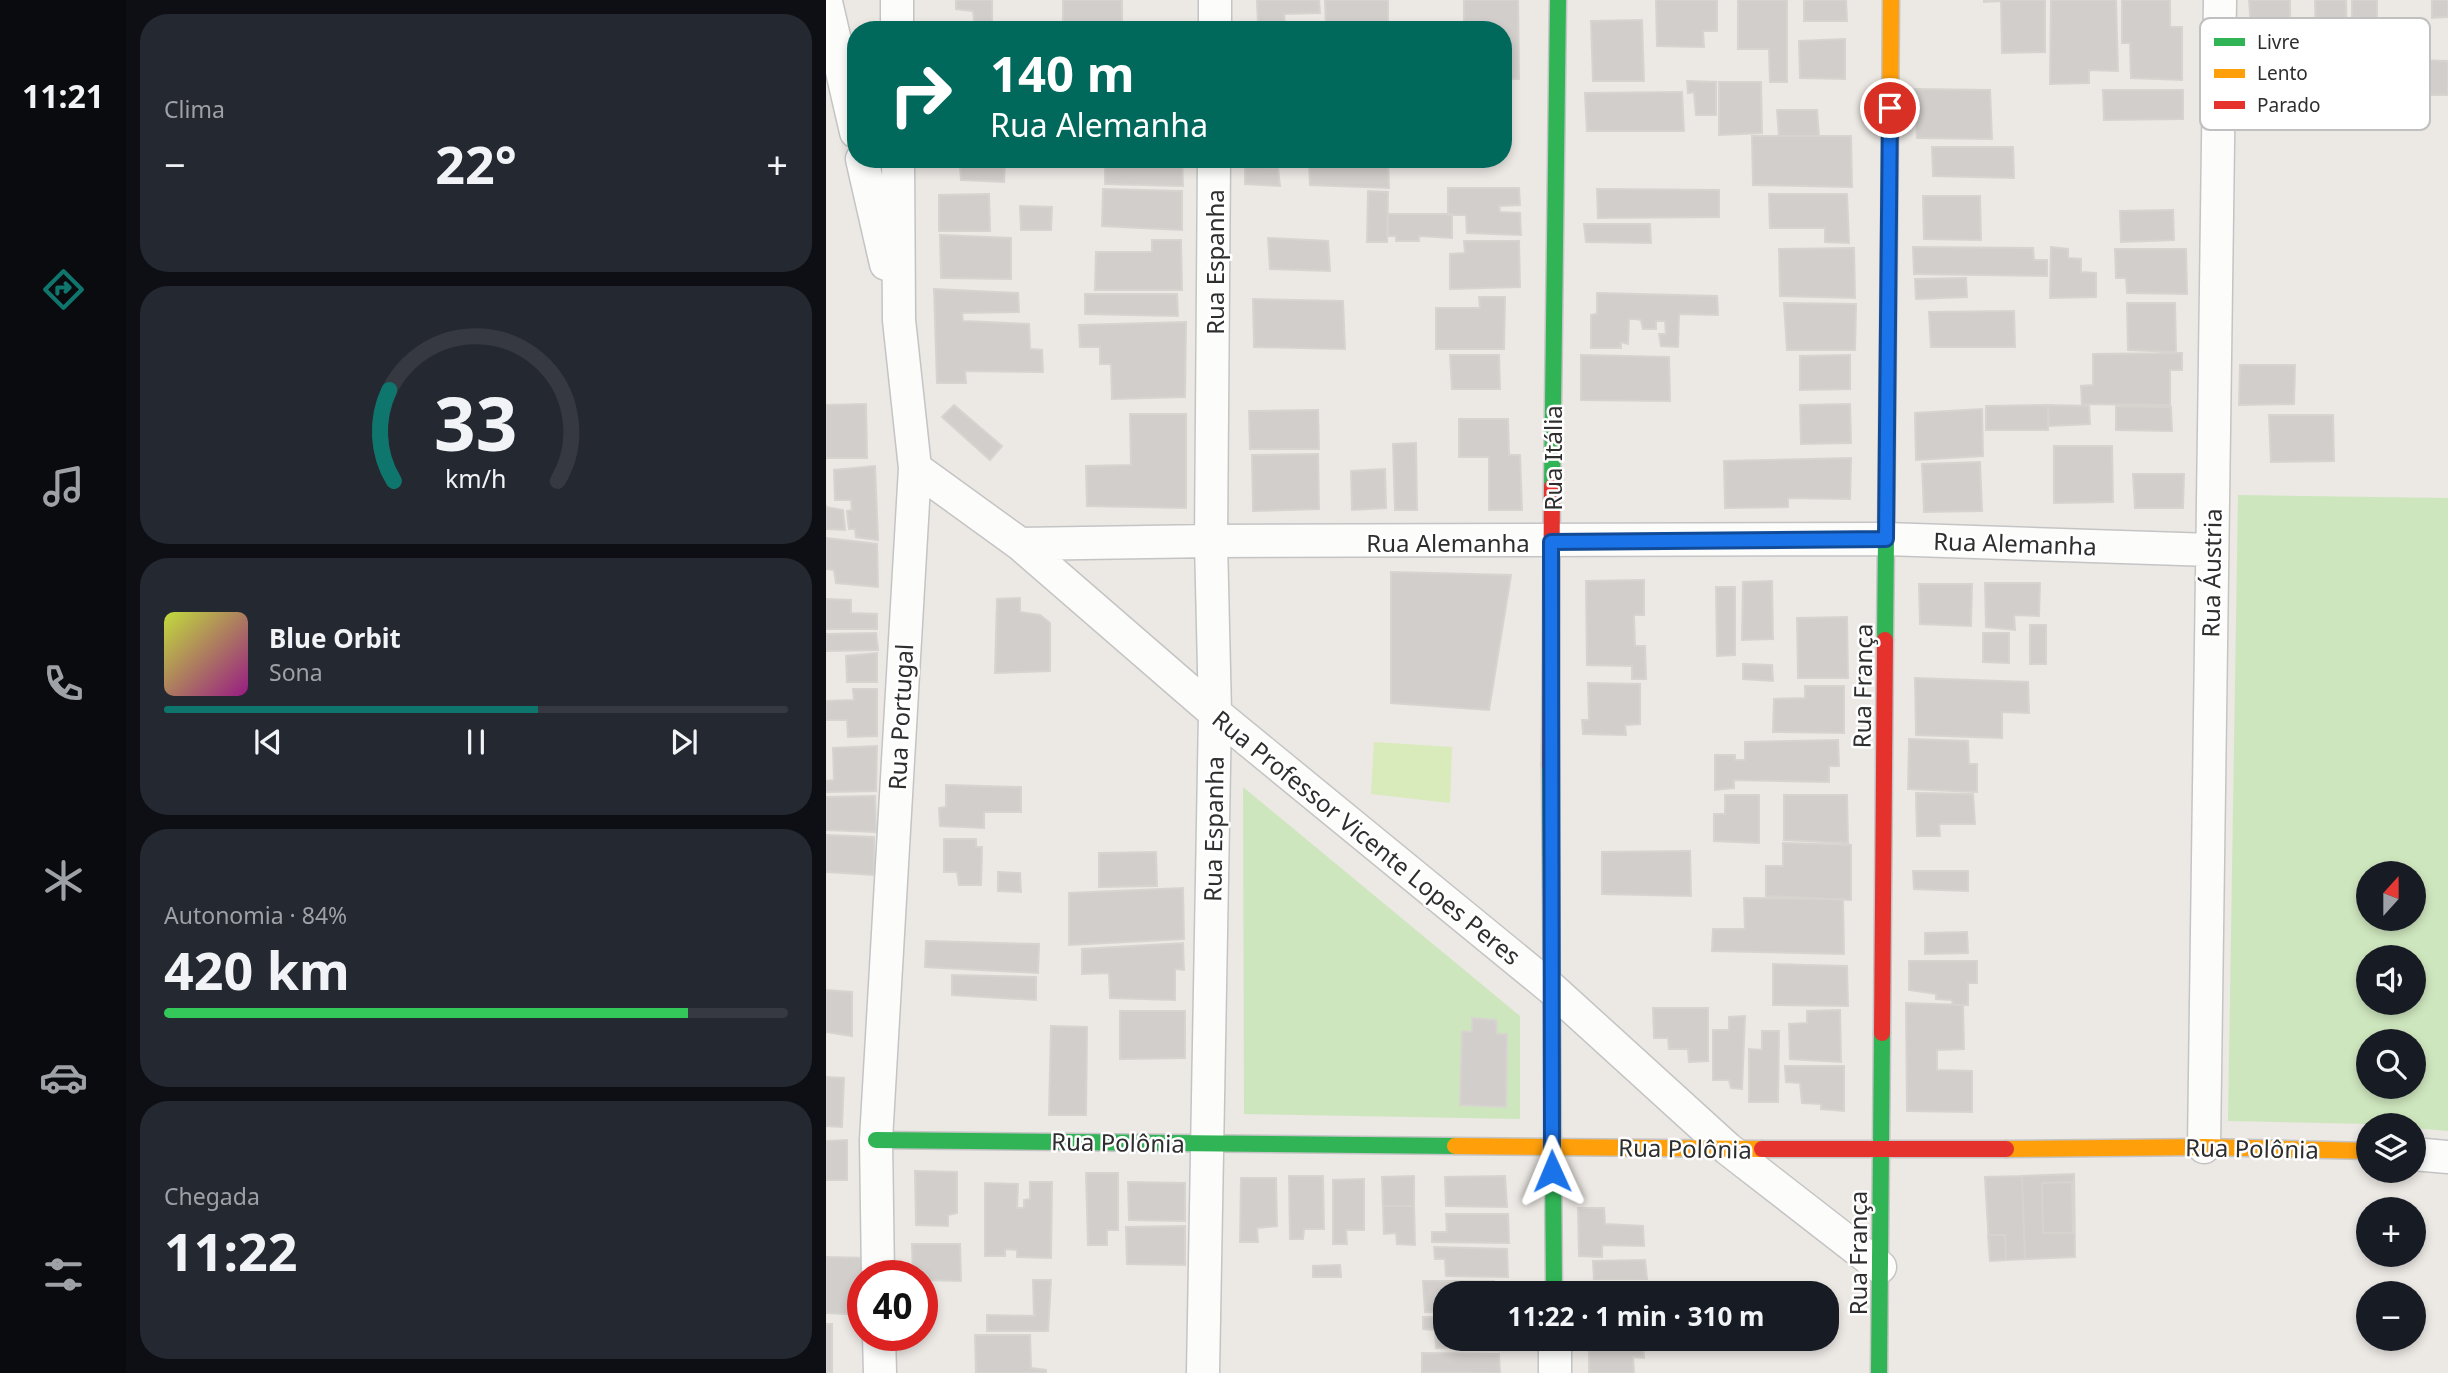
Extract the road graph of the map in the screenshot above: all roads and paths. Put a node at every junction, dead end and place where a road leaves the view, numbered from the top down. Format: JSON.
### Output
{"nodes":[{"id":1,"x":897,"y":0,"type":"edge"},
{"id":2,"x":1215,"y":0,"type":"edge"},
{"id":3,"x":1558,"y":0,"type":"edge"},
{"id":4,"x":1891,"y":0,"type":"edge"},
{"id":5,"x":2220,"y":0,"type":"edge"},
{"id":6,"x":826,"y":2,"type":"edge"},
{"id":7,"x":2220,"y":18,"type":"edge"},
{"id":8,"x":897,"y":21,"type":"edge"},
{"id":9,"x":1215,"y":21,"type":"edge"},
{"id":10,"x":847,"y":93,"type":"edge"},
{"id":11,"x":2218,"y":130,"type":"edge"},
{"id":12,"x":864,"y":168,"type":"edge"},
{"id":13,"x":898,"y":168,"type":"edge"},
{"id":14,"x":1214,"y":168,"type":"edge"},
{"id":15,"x":899,"y":320,"type":"junction"},
{"id":16,"x":915,"y":468,"type":"junction"},
{"id":17,"x":1886,"y":539,"type":"junction"},
{"id":18,"x":1211,"y":541,"type":"junction"},
{"id":19,"x":1551,"y":542,"type":"junction"},
{"id":20,"x":1020,"y":544,"type":"junction"},
{"id":21,"x":2211,"y":550,"type":"junction"},
{"id":22,"x":1215,"y":713,"type":"junction"},
{"id":23,"x":1551,"y":988,"type":"junction"},
{"id":24,"x":876,"y":1140,"type":"junction"},
{"id":25,"x":1207,"y":1143,"type":"junction"},
{"id":26,"x":2204,"y":1146,"type":"junction"},
{"id":27,"x":1552,"y":1147,"type":"junction"},
{"id":28,"x":1728,"y":1149,"type":"junction"},
{"id":29,"x":1881,"y":1150,"type":"junction"},
{"id":30,"x":2356,"y":1151,"type":"edge"},
{"id":31,"x":2426,"y":1155,"type":"edge"},
{"id":32,"x":2448,"y":1157,"type":"edge"},
{"id":33,"x":878,"y":1260,"type":"edge"},
{"id":34,"x":1880,"y":1267,"type":"junction"},
{"id":35,"x":1554,"y":1281,"type":"edge"},
{"id":36,"x":879,"y":1351,"type":"edge"},
{"id":37,"x":1555,"y":1351,"type":"edge"},
{"id":38,"x":880,"y":1373,"type":"edge"},
{"id":39,"x":1203,"y":1373,"type":"edge"},
{"id":40,"x":1555,"y":1373,"type":"edge"},
{"id":41,"x":1879,"y":1373,"type":"edge"}],
"edges":[{"from":1,"to":8,"type":"street"},
{"from":2,"to":9,"type":"street"},
{"from":3,"to":19,"type":"street","name":"Rua Itália"},
{"from":4,"to":17,"type":"street","name":"Rua França"},
{"from":5,"to":7,"type":"street","name":"Rua Áustria"},
{"from":6,"to":10,"type":"street"},
{"from":11,"to":21,"type":"street","name":"Rua Áustria"},
{"from":12,"to":15,"type":"street"},
{"from":13,"to":15,"type":"street","name":"Rua Portugal"},
{"from":14,"to":18,"type":"street","name":"Rua Espanha"},
{"from":15,"to":16,"type":"street","name":"Rua Portugal"},
{"from":16,"to":20,"type":"street","name":"Rua Professor Vicente Lopes Peres"},
{"from":16,"to":24,"type":"street","name":"Rua Portugal"},
{"from":17,"to":19,"type":"street","name":"Rua Alemanha"},
{"from":17,"to":21,"type":"street","name":"Rua Alemanha"},
{"from":17,"to":29,"type":"street","name":"Rua França"},
{"from":18,"to":19,"type":"street","name":"Rua Alemanha"},
{"from":18,"to":20,"type":"street","name":"Rua Alemanha"},
{"from":18,"to":22,"type":"street","name":"Rua Espanha"},
{"from":19,"to":23,"type":"street","name":"Rua Itália"},
{"from":20,"to":22,"type":"street","name":"Rua Professor Vicente Lopes Peres"},
{"from":21,"to":26,"type":"street","name":"Rua Áustria"},
{"from":22,"to":23,"type":"street","name":"Rua Professor Vicente Lopes Peres"},
{"from":22,"to":25,"type":"street","name":"Rua Espanha"},
{"from":23,"to":27,"type":"street","name":"Rua Itália"},
{"from":23,"to":28,"type":"street","name":"Rua Professor Vicente Lopes Peres"},
{"from":24,"to":25,"type":"street","name":"Rua Polônia"},
{"from":24,"to":33,"type":"street","name":"Rua Portugal"},
{"from":25,"to":27,"type":"street","name":"Rua Polônia"},
{"from":25,"to":39,"type":"street","name":"Rua Espanha"},
{"from":26,"to":29,"type":"street","name":"Rua Polônia"},
{"from":26,"to":30,"type":"street","name":"Rua Polônia"},
{"from":27,"to":28,"type":"street","name":"Rua Polônia"},
{"from":27,"to":35,"type":"street","name":"Rua Itália"},
{"from":28,"to":29,"type":"street","name":"Rua Polônia"},
{"from":28,"to":34,"type":"street","name":"Rua Professor Vicente Lopes Peres"},
{"from":29,"to":34,"type":"street","name":"Rua França"},
{"from":31,"to":32,"type":"street"},
{"from":34,"to":41,"type":"street","name":"Rua França"},
{"from":36,"to":38,"type":"street"},
{"from":37,"to":40,"type":"street"}]}
